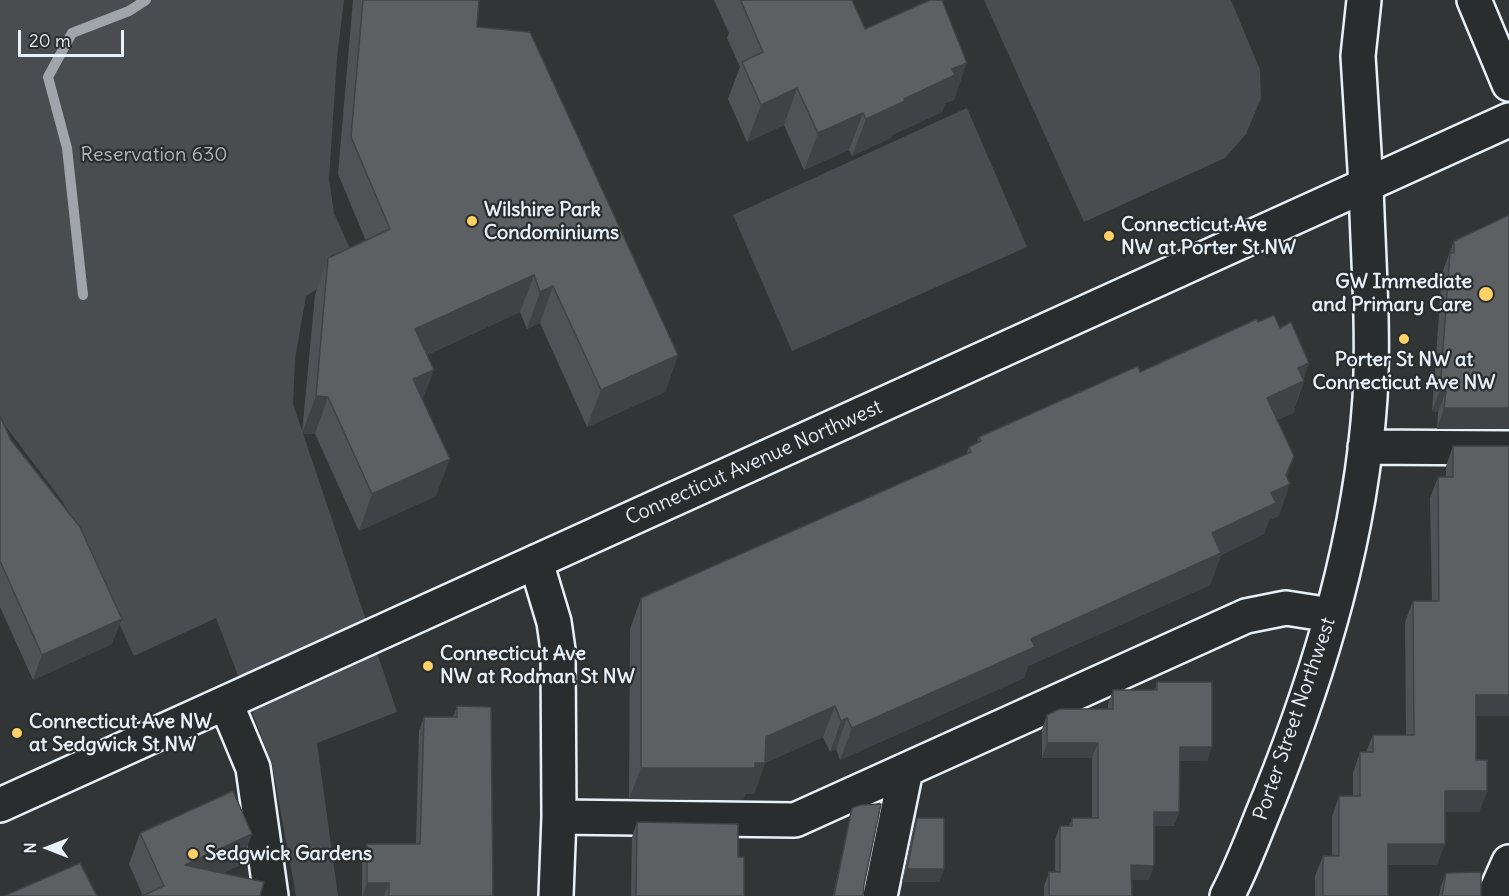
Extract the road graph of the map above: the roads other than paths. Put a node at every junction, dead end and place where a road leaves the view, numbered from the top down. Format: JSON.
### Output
{"nodes":[{"id":1,"x":1364,"y":0,"type":"edge"},
{"id":2,"x":1474,"y":0,"type":"edge"},
{"id":3,"x":1509,"y":84,"type":"edge"},
{"id":4,"x":1509,"y":120,"type":"edge"},
{"id":5,"x":1366,"y":185,"type":"junction"},
{"id":6,"x":1365,"y":447,"type":"junction"},
{"id":7,"x":1509,"y":448,"type":"edge"},
{"id":8,"x":536,"y":562,"type":"junction"},
{"id":9,"x":1331,"y":615,"type":"junction"},
{"id":10,"x":226,"y":703,"type":"junction"},
{"id":11,"x":906,"y":770,"type":"junction"},
{"id":12,"x":0,"y":806,"type":"edge"},
{"id":13,"x":560,"y":817,"type":"junction"},
{"id":14,"x":1509,"y":862,"type":"edge"},
{"id":15,"x":271,"y":896,"type":"edge"},
{"id":16,"x":556,"y":896,"type":"edge"},
{"id":17,"x":880,"y":896,"type":"edge"},
{"id":18,"x":1227,"y":896,"type":"edge"},
{"id":19,"x":1494,"y":896,"type":"edge"}],
"edges":[{"from":1,"to":5,"type":"main road","name":"Porter Street Northwest"},
{"from":2,"to":3,"type":"main road"},
{"from":4,"to":5,"type":"main road","name":"Connecticut Avenue Northwest"},
{"from":5,"to":6,"type":"main road","name":"Porter Street Northwest"},
{"from":5,"to":8,"type":"main road","name":"Connecticut Avenue Northwest"},
{"from":6,"to":7,"type":"main road"},
{"from":6,"to":9,"type":"main road","name":"Porter Street Northwest"},
{"from":8,"to":10,"type":"main road","name":"Connecticut Avenue Northwest"},
{"from":8,"to":13,"type":"main road"},
{"from":9,"to":11,"type":"main road"},
{"from":9,"to":18,"type":"main road","name":"Porter Street Northwest"},
{"from":10,"to":12,"type":"main road","name":"Connecticut Avenue Northwest"},
{"from":10,"to":15,"type":"main road"},
{"from":11,"to":13,"type":"main road"},
{"from":11,"to":17,"type":"main road"},
{"from":13,"to":16,"type":"main road"},
{"from":14,"to":19,"type":"main road"}]}
